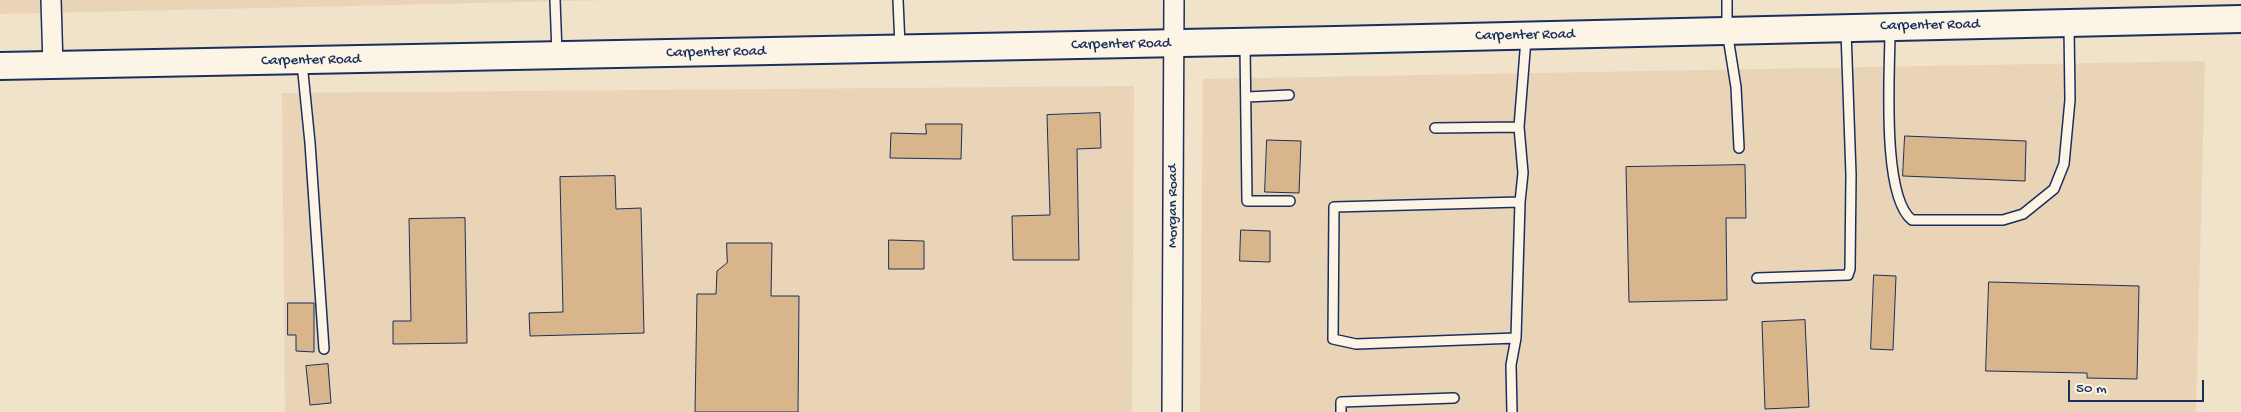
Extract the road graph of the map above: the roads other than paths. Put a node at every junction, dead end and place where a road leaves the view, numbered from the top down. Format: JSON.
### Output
{"nodes":[{"id":1,"x":51,"y":0,"type":"edge"},
{"id":2,"x":555,"y":0,"type":"edge"},
{"id":3,"x":898,"y":0,"type":"edge"},
{"id":4,"x":1174,"y":0,"type":"edge"},
{"id":5,"x":1726,"y":0,"type":"edge"},
{"id":6,"x":2241,"y":20,"type":"edge"},
{"id":7,"x":2069,"y":23,"type":"junction"},
{"id":8,"x":1890,"y":27,"type":"junction"},
{"id":9,"x":1846,"y":28,"type":"junction"},
{"id":10,"x":1726,"y":31,"type":"junction"},
{"id":11,"x":1526,"y":36,"type":"junction"},
{"id":12,"x":1245,"y":42,"type":"junction"},
{"id":13,"x":1175,"y":44,"type":"junction"},
{"id":14,"x":900,"y":49,"type":"junction"},
{"id":15,"x":557,"y":56,"type":"junction"},
{"id":16,"x":302,"y":61,"type":"junction"},
{"id":17,"x":0,"y":66,"type":"edge"},
{"id":18,"x":53,"y":66,"type":"junction"},
{"id":19,"x":1289,"y":95,"type":"dead end"},
{"id":20,"x":1246,"y":97,"type":"junction"},
{"id":21,"x":1519,"y":127,"type":"junction"},
{"id":22,"x":1434,"y":128,"type":"dead end"},
{"id":23,"x":1739,"y":148,"type":"dead end"},
{"id":24,"x":1290,"y":201,"type":"dead end"},
{"id":25,"x":1520,"y":202,"type":"junction"},
{"id":26,"x":1757,"y":278,"type":"dead end"},
{"id":27,"x":1516,"y":338,"type":"junction"},
{"id":28,"x":324,"y":349,"type":"dead end"},
{"id":29,"x":1454,"y":398,"type":"dead end"},
{"id":30,"x":1172,"y":412,"type":"edge"},
{"id":31,"x":1341,"y":412,"type":"edge"},
{"id":32,"x":1512,"y":412,"type":"edge"}],
"edges":[{"from":1,"to":18,"type":"street"},
{"from":2,"to":15,"type":"lane"},
{"from":3,"to":14,"type":"lane"},
{"from":4,"to":13,"type":"street","name":"Morgan Road"},
{"from":5,"to":10,"type":"lane"},
{"from":6,"to":7,"type":"main road","name":"Carpenter Road"},
{"from":7,"to":8,"type":"main road","name":"Carpenter Road"},
{"from":7,"to":8,"type":"lane"},
{"from":8,"to":9,"type":"main road","name":"Carpenter Road"},
{"from":9,"to":10,"type":"main road","name":"Carpenter Road"},
{"from":9,"to":26,"type":"lane"},
{"from":10,"to":11,"type":"main road","name":"Carpenter Road"},
{"from":10,"to":23,"type":"lane"},
{"from":11,"to":12,"type":"main road","name":"Carpenter Road"},
{"from":11,"to":21,"type":"lane"},
{"from":12,"to":13,"type":"main road","name":"Carpenter Road"},
{"from":12,"to":20,"type":"lane"},
{"from":13,"to":14,"type":"main road","name":"Carpenter Road"},
{"from":13,"to":30,"type":"street","name":"Morgan Road"},
{"from":14,"to":15,"type":"main road","name":"Carpenter Road"},
{"from":15,"to":16,"type":"main road","name":"Carpenter Road"},
{"from":16,"to":18,"type":"main road","name":"Carpenter Road"},
{"from":16,"to":28,"type":"lane"},
{"from":17,"to":18,"type":"main road","name":"Carpenter Road"},
{"from":19,"to":20,"type":"lane"},
{"from":20,"to":24,"type":"lane"},
{"from":21,"to":22,"type":"lane"},
{"from":21,"to":25,"type":"lane"},
{"from":25,"to":27,"type":"lane"},
{"from":25,"to":27,"type":"lane"},
{"from":27,"to":32,"type":"lane"},
{"from":29,"to":31,"type":"lane"}]}
